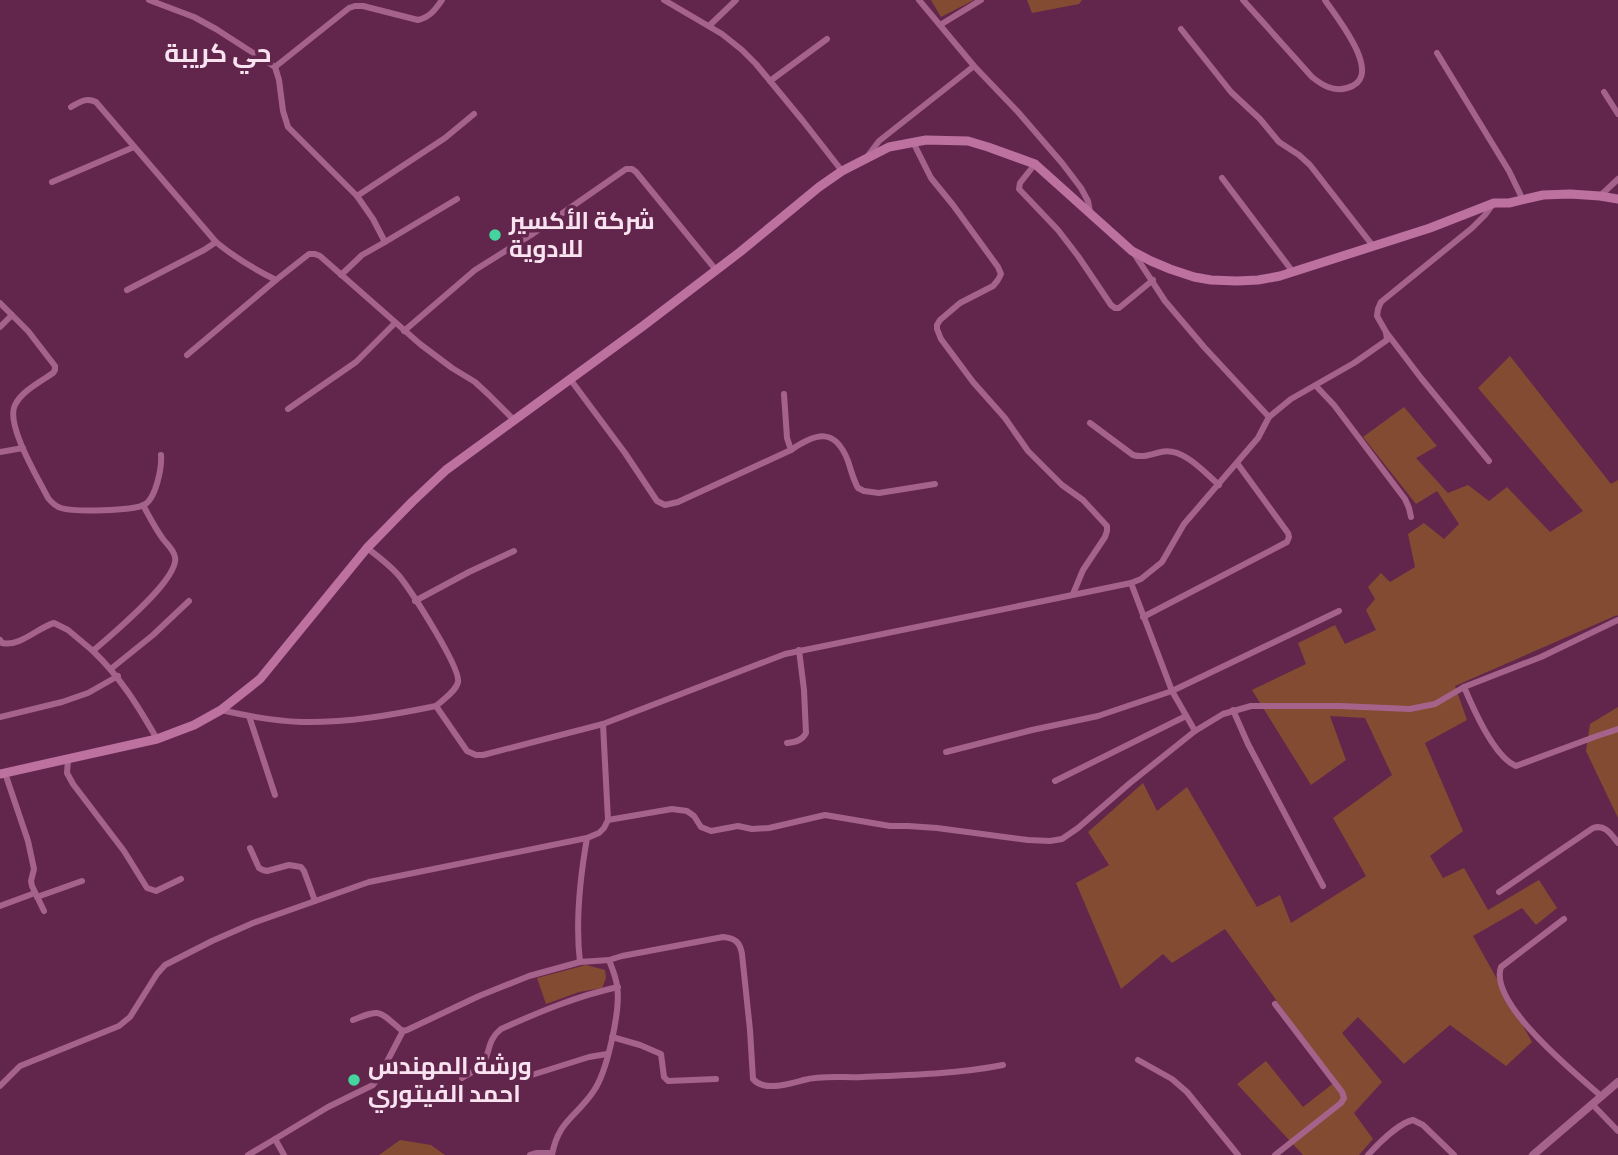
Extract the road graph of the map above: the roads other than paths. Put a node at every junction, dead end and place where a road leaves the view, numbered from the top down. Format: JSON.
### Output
{"nodes":[{"id":1,"x":149,"y":0,"type":"edge"},
{"id":2,"x":442,"y":0,"type":"edge"},
{"id":3,"x":664,"y":0,"type":"edge"},
{"id":4,"x":736,"y":0,"type":"edge"},
{"id":5,"x":919,"y":0,"type":"edge"},
{"id":6,"x":981,"y":0,"type":"edge"},
{"id":7,"x":1243,"y":0,"type":"edge"},
{"id":8,"x":1325,"y":0,"type":"edge"},
{"id":9,"x":940,"y":25,"type":"junction"},
{"id":10,"x":709,"y":26,"type":"junction"},
{"id":11,"x":1181,"y":29,"type":"dead end"},
{"id":12,"x":827,"y":39,"type":"dead end"},
{"id":13,"x":1437,"y":53,"type":"dead end"},
{"id":14,"x":974,"y":66,"type":"junction"},
{"id":15,"x":275,"y":67,"type":"junction"},
{"id":16,"x":770,"y":81,"type":"junction"},
{"id":17,"x":1604,"y":92,"type":"dead end"},
{"id":18,"x":71,"y":107,"type":"dead end"},
{"id":19,"x":474,"y":114,"type":"dead end"},
{"id":20,"x":1618,"y":114,"type":"edge"},
{"id":21,"x":913,"y":142,"type":"junction"},
{"id":22,"x":134,"y":147,"type":"junction"},
{"id":23,"x":865,"y":160,"type":"junction"},
{"id":24,"x":1035,"y":164,"type":"junction"},
{"id":25,"x":842,"y":171,"type":"junction"},
{"id":26,"x":1222,"y":178,"type":"dead end"},
{"id":27,"x":1618,"y":179,"type":"edge"},
{"id":28,"x":52,"y":182,"type":"dead end"},
{"id":29,"x":357,"y":196,"type":"junction"},
{"id":30,"x":1600,"y":196,"type":"junction"},
{"id":31,"x":457,"y":199,"type":"dead end"},
{"id":32,"x":1618,"y":199,"type":"edge"},
{"id":33,"x":1523,"y":200,"type":"junction"},
{"id":34,"x":1494,"y":202,"type":"junction"},
{"id":35,"x":1090,"y":212,"type":"junction"},
{"id":36,"x":216,"y":242,"type":"junction"},
{"id":37,"x":385,"y":242,"type":"junction"},
{"id":38,"x":1373,"y":246,"type":"junction"},
{"id":39,"x":1132,"y":251,"type":"junction"},
{"id":40,"x":716,"y":270,"type":"junction"},
{"id":41,"x":1293,"y":272,"type":"junction"},
{"id":42,"x":341,"y":275,"type":"junction"},
{"id":43,"x":275,"y":280,"type":"junction"},
{"id":44,"x":1153,"y":280,"type":"junction"},
{"id":45,"x":127,"y":290,"type":"dead end"},
{"id":46,"x":0,"y":303,"type":"edge"},
{"id":47,"x":12,"y":315,"type":"junction"},
{"id":48,"x":395,"y":323,"type":"junction"},
{"id":49,"x":0,"y":327,"type":"edge"},
{"id":50,"x":404,"y":331,"type":"junction"},
{"id":51,"x":1386,"y":332,"type":"junction"},
{"id":52,"x":187,"y":355,"type":"dead end"},
{"id":53,"x":570,"y":379,"type":"junction"},
{"id":54,"x":1316,"y":386,"type":"junction"},
{"id":55,"x":784,"y":394,"type":"dead end"},
{"id":56,"x":288,"y":409,"type":"dead end"},
{"id":57,"x":1269,"y":417,"type":"junction"},
{"id":58,"x":514,"y":420,"type":"junction"},
{"id":59,"x":1090,"y":423,"type":"dead end"},
{"id":60,"x":23,"y":448,"type":"junction"},
{"id":61,"x":791,"y":450,"type":"junction"},
{"id":62,"x":0,"y":452,"type":"edge"},
{"id":63,"x":161,"y":455,"type":"dead end"},
{"id":64,"x":1489,"y":461,"type":"dead end"},
{"id":65,"x":1237,"y":463,"type":"junction"},
{"id":66,"x":934,"y":484,"type":"dead end"},
{"id":67,"x":1219,"y":485,"type":"junction"},
{"id":68,"x":144,"y":505,"type":"junction"},
{"id":69,"x":1410,"y":517,"type":"dead end"},
{"id":70,"x":367,"y":548,"type":"junction"},
{"id":71,"x":514,"y":551,"type":"dead end"},
{"id":72,"x":1130,"y":583,"type":"junction"},
{"id":73,"x":1073,"y":594,"type":"junction"},
{"id":74,"x":190,"y":601,"type":"dead end"},
{"id":75,"x":415,"y":601,"type":"junction"},
{"id":76,"x":1339,"y":611,"type":"dead end"},
{"id":77,"x":1143,"y":617,"type":"junction"},
{"id":78,"x":1618,"y":620,"type":"edge"},
{"id":79,"x":1,"y":642,"type":"edge"},
{"id":80,"x":799,"y":650,"type":"junction"},
{"id":81,"x":93,"y":651,"type":"junction"},
{"id":82,"x":112,"y":668,"type":"junction"},
{"id":83,"x":118,"y":676,"type":"junction"},
{"id":84,"x":1464,"y":687,"type":"junction"},
{"id":85,"x":1172,"y":691,"type":"junction"},
{"id":86,"x":436,"y":706,"type":"junction"},
{"id":87,"x":221,"y":710,"type":"junction"},
{"id":88,"x":1233,"y":710,"type":"junction"},
{"id":89,"x":249,"y":716,"type":"junction"},
{"id":90,"x":1186,"y":716,"type":"junction"},
{"id":91,"x":0,"y":717,"type":"edge"},
{"id":92,"x":603,"y":724,"type":"junction"},
{"id":93,"x":1618,"y":729,"type":"edge"},
{"id":94,"x":1195,"y":732,"type":"junction"},
{"id":95,"x":157,"y":739,"type":"junction"},
{"id":96,"x":788,"y":743,"type":"dead end"},
{"id":97,"x":946,"y":751,"type":"dead end"},
{"id":98,"x":68,"y":760,"type":"junction"},
{"id":99,"x":3,"y":774,"type":"edge"},
{"id":100,"x":1055,"y":780,"type":"dead end"},
{"id":101,"x":275,"y":795,"type":"dead end"},
{"id":102,"x":608,"y":820,"type":"junction"},
{"id":103,"x":587,"y":838,"type":"junction"},
{"id":104,"x":1618,"y":843,"type":"edge"},
{"id":105,"x":250,"y":848,"type":"dead end"},
{"id":106,"x":181,"y":879,"type":"dead end"},
{"id":107,"x":82,"y":881,"type":"dead end"},
{"id":108,"x":1323,"y":886,"type":"dead end"},
{"id":109,"x":1499,"y":892,"type":"dead end"},
{"id":110,"x":36,"y":895,"type":"junction"},
{"id":111,"x":315,"y":901,"type":"junction"},
{"id":112,"x":0,"y":906,"type":"edge"},
{"id":113,"x":44,"y":911,"type":"dead end"},
{"id":114,"x":1564,"y":919,"type":"dead end"},
{"id":115,"x":609,"y":960,"type":"junction"},
{"id":116,"x":580,"y":962,"type":"junction"},
{"id":117,"x":618,"y":987,"type":"junction"},
{"id":118,"x":1275,"y":1004,"type":"dead end"},
{"id":119,"x":353,"y":1020,"type":"dead end"},
{"id":120,"x":403,"y":1031,"type":"junction"},
{"id":121,"x":612,"y":1037,"type":"junction"},
{"id":122,"x":607,"y":1054,"type":"junction"},
{"id":123,"x":1138,"y":1060,"type":"dead end"},
{"id":124,"x":1003,"y":1065,"type":"dead end"},
{"id":125,"x":463,"y":1077,"type":"dead end"},
{"id":126,"x":509,"y":1079,"type":"dead end"},
{"id":127,"x":716,"y":1079,"type":"dead end"},
{"id":128,"x":1618,"y":1082,"type":"edge"},
{"id":129,"x":0,"y":1086,"type":"edge"},
{"id":130,"x":1601,"y":1096,"type":"junction"},
{"id":131,"x":1592,"y":1104,"type":"junction"},
{"id":132,"x":1618,"y":1131,"type":"edge"},
{"id":133,"x":275,"y":1139,"type":"junction"},
{"id":134,"x":552,"y":1154,"type":"edge"},
{"id":135,"x":248,"y":1155,"type":"edge"},
{"id":136,"x":284,"y":1155,"type":"edge"},
{"id":137,"x":530,"y":1155,"type":"edge"},
{"id":138,"x":1238,"y":1155,"type":"edge"},
{"id":139,"x":1275,"y":1155,"type":"edge"},
{"id":140,"x":1368,"y":1155,"type":"edge"},
{"id":141,"x":1454,"y":1155,"type":"edge"},
{"id":142,"x":1533,"y":1155,"type":"edge"}],
"edges":[{"from":1,"to":15,"type":"street"},
{"from":2,"to":15,"type":"street"},
{"from":3,"to":10,"type":"street"},
{"from":4,"to":10,"type":"street"},
{"from":5,"to":9,"type":"street"},
{"from":6,"to":9,"type":"street"},
{"from":7,"to":8,"type":"street"},
{"from":9,"to":14,"type":"street"},
{"from":10,"to":16,"type":"street"},
{"from":11,"to":38,"type":"street"},
{"from":12,"to":16,"type":"street"},
{"from":13,"to":33,"type":"street"},
{"from":14,"to":23,"type":"street"},
{"from":14,"to":35,"type":"street"},
{"from":15,"to":29,"type":"street"},
{"from":16,"to":25,"type":"street"},
{"from":17,"to":20,"type":"street"},
{"from":18,"to":22,"type":"street"},
{"from":19,"to":29,"type":"street"},
{"from":21,"to":23,"type":"main road"},
{"from":21,"to":24,"type":"main road"},
{"from":21,"to":73,"type":"street"},
{"from":22,"to":28,"type":"street"},
{"from":22,"to":36,"type":"street"},
{"from":23,"to":25,"type":"main road"},
{"from":24,"to":35,"type":"main road"},
{"from":24,"to":44,"type":"street"},
{"from":25,"to":40,"type":"main road"},
{"from":26,"to":41,"type":"street"},
{"from":27,"to":30,"type":"street"},
{"from":29,"to":37,"type":"street"},
{"from":30,"to":32,"type":"main road"},
{"from":30,"to":33,"type":"main road"},
{"from":31,"to":37,"type":"street"},
{"from":33,"to":34,"type":"main road"},
{"from":34,"to":38,"type":"main road"},
{"from":34,"to":51,"type":"street"},
{"from":35,"to":39,"type":"main road"},
{"from":36,"to":43,"type":"street"},
{"from":36,"to":45,"type":"street"},
{"from":37,"to":42,"type":"street"},
{"from":38,"to":41,"type":"main road"},
{"from":39,"to":41,"type":"main road"},
{"from":39,"to":44,"type":"street"},
{"from":40,"to":50,"type":"street"},
{"from":40,"to":53,"type":"main road"},
{"from":42,"to":43,"type":"street"},
{"from":42,"to":48,"type":"street"},
{"from":43,"to":52,"type":"street"},
{"from":44,"to":57,"type":"street"},
{"from":46,"to":47,"type":"street"},
{"from":47,"to":49,"type":"street"},
{"from":47,"to":60,"type":"street"},
{"from":48,"to":50,"type":"street"},
{"from":48,"to":56,"type":"street"},
{"from":50,"to":58,"type":"street"},
{"from":51,"to":54,"type":"street"},
{"from":51,"to":64,"type":"street"},
{"from":53,"to":58,"type":"main road"},
{"from":53,"to":61,"type":"street"},
{"from":54,"to":57,"type":"street"},
{"from":54,"to":69,"type":"street"},
{"from":55,"to":61,"type":"street"},
{"from":57,"to":65,"type":"street"},
{"from":58,"to":70,"type":"main road"},
{"from":59,"to":67,"type":"street"},
{"from":60,"to":62,"type":"street"},
{"from":60,"to":68,"type":"street"},
{"from":61,"to":66,"type":"street"},
{"from":63,"to":68,"type":"street"},
{"from":65,"to":67,"type":"street"},
{"from":65,"to":77,"type":"street"},
{"from":67,"to":72,"type":"street"},
{"from":68,"to":81,"type":"street"},
{"from":70,"to":75,"type":"street"},
{"from":70,"to":87,"type":"main road"},
{"from":71,"to":75,"type":"street"},
{"from":72,"to":73,"type":"street"},
{"from":72,"to":77,"type":"street"},
{"from":73,"to":80,"type":"street"},
{"from":74,"to":82,"type":"street"},
{"from":75,"to":86,"type":"street"},
{"from":76,"to":85,"type":"street"},
{"from":77,"to":85,"type":"street"},
{"from":78,"to":84,"type":"street"},
{"from":79,"to":81,"type":"street"},
{"from":80,"to":92,"type":"street"},
{"from":80,"to":96,"type":"street"},
{"from":81,"to":82,"type":"street"},
{"from":82,"to":83,"type":"street"},
{"from":83,"to":91,"type":"street"},
{"from":83,"to":95,"type":"street"},
{"from":84,"to":88,"type":"street"},
{"from":84,"to":93,"type":"street"},
{"from":85,"to":90,"type":"street"},
{"from":85,"to":97,"type":"street"},
{"from":86,"to":89,"type":"street"},
{"from":86,"to":92,"type":"street"},
{"from":87,"to":89,"type":"street"},
{"from":87,"to":95,"type":"main road"},
{"from":88,"to":94,"type":"street"},
{"from":88,"to":108,"type":"street"},
{"from":89,"to":101,"type":"street"},
{"from":90,"to":94,"type":"street"},
{"from":90,"to":100,"type":"street"},
{"from":92,"to":102,"type":"street"},
{"from":94,"to":102,"type":"street"},
{"from":95,"to":98,"type":"main road"},
{"from":98,"to":99,"type":"main road"},
{"from":98,"to":106,"type":"street"},
{"from":99,"to":110,"type":"street"},
{"from":102,"to":103,"type":"street"},
{"from":103,"to":111,"type":"street"},
{"from":103,"to":116,"type":"street"},
{"from":104,"to":109,"type":"street"},
{"from":105,"to":111,"type":"street"},
{"from":107,"to":110,"type":"street"},
{"from":110,"to":112,"type":"street"},
{"from":110,"to":113,"type":"street"},
{"from":111,"to":129,"type":"street"},
{"from":114,"to":130,"type":"street"},
{"from":115,"to":116,"type":"street"},
{"from":115,"to":117,"type":"street"},
{"from":115,"to":124,"type":"street"},
{"from":116,"to":120,"type":"street"},
{"from":117,"to":121,"type":"street"},
{"from":117,"to":125,"type":"street"},
{"from":118,"to":139,"type":"street"},
{"from":119,"to":120,"type":"street"},
{"from":120,"to":133,"type":"street"},
{"from":121,"to":122,"type":"street"},
{"from":121,"to":127,"type":"street"},
{"from":122,"to":126,"type":"street"},
{"from":122,"to":134,"type":"street"},
{"from":123,"to":138,"type":"street"},
{"from":128,"to":130,"type":"street"},
{"from":130,"to":131,"type":"street"},
{"from":131,"to":132,"type":"street"},
{"from":131,"to":142,"type":"street"},
{"from":133,"to":135,"type":"street"},
{"from":133,"to":136,"type":"street"},
{"from":134,"to":137,"type":"street"},
{"from":140,"to":141,"type":"street"}]}
